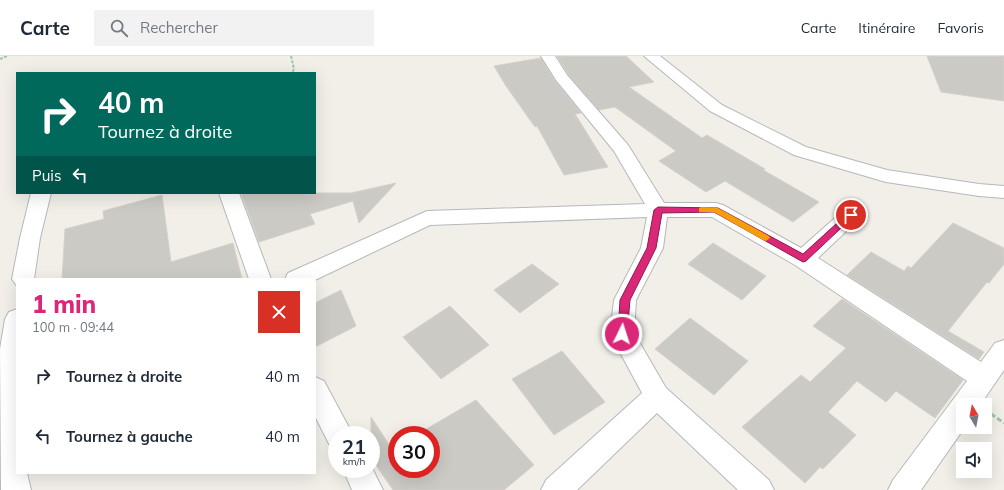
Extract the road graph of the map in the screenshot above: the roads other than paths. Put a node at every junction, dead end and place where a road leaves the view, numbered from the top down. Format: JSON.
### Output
{"nodes":[{"id":1,"x":548,"y":56,"type":"edge"},
{"id":2,"x":651,"y":56,"type":"edge"},
{"id":3,"x":1004,"y":192,"type":"edge"},
{"id":4,"x":41,"y":194,"type":"edge"},
{"id":5,"x":229,"y":194,"type":"edge"},
{"id":6,"x":658,"y":210,"type":"junction"},
{"id":7,"x":851,"y":215,"type":"dead end"},
{"id":8,"x":803,"y":259,"type":"junction"},
{"id":9,"x":24,"y":278,"type":"edge"},
{"id":10,"x":260,"y":278,"type":"edge"},
{"id":11,"x":298,"y":278,"type":"edge"},
{"id":12,"x":16,"y":330,"type":"edge"},
{"id":13,"x":1004,"y":350,"type":"edge"},
{"id":14,"x":12,"y":374,"type":"edge"},
{"id":15,"x":984,"y":378,"type":"junction"},
{"id":16,"x":316,"y":391,"type":"edge"},
{"id":17,"x":656,"y":396,"type":"junction"},
{"id":18,"x":970,"y":398,"type":"edge"},
{"id":19,"x":956,"y":417,"type":"edge"},
{"id":20,"x":334,"y":426,"type":"edge"},
{"id":21,"x":362,"y":478,"type":"edge"},
{"id":22,"x":16,"y":490,"type":"edge"},
{"id":23,"x":368,"y":490,"type":"edge"},
{"id":24,"x":556,"y":490,"type":"edge"},
{"id":25,"x":759,"y":490,"type":"edge"},
{"id":26,"x":903,"y":490,"type":"edge"}],
"edges":[{"from":1,"to":6,"type":"street"},
{"from":2,"to":3,"type":"street"},
{"from":4,"to":9,"type":"street"},
{"from":5,"to":10,"type":"street"},
{"from":6,"to":8,"type":"street"},
{"from":6,"to":11,"type":"street"},
{"from":6,"to":17,"type":"street"},
{"from":7,"to":8,"type":"street"},
{"from":8,"to":15,"type":"street"},
{"from":12,"to":14,"type":"street"},
{"from":13,"to":15,"type":"street"},
{"from":14,"to":22,"type":"street"},
{"from":15,"to":18,"type":"street"},
{"from":16,"to":20,"type":"street"},
{"from":17,"to":24,"type":"street"},
{"from":17,"to":25,"type":"street"},
{"from":19,"to":26,"type":"street"},
{"from":21,"to":23,"type":"street"}]}
